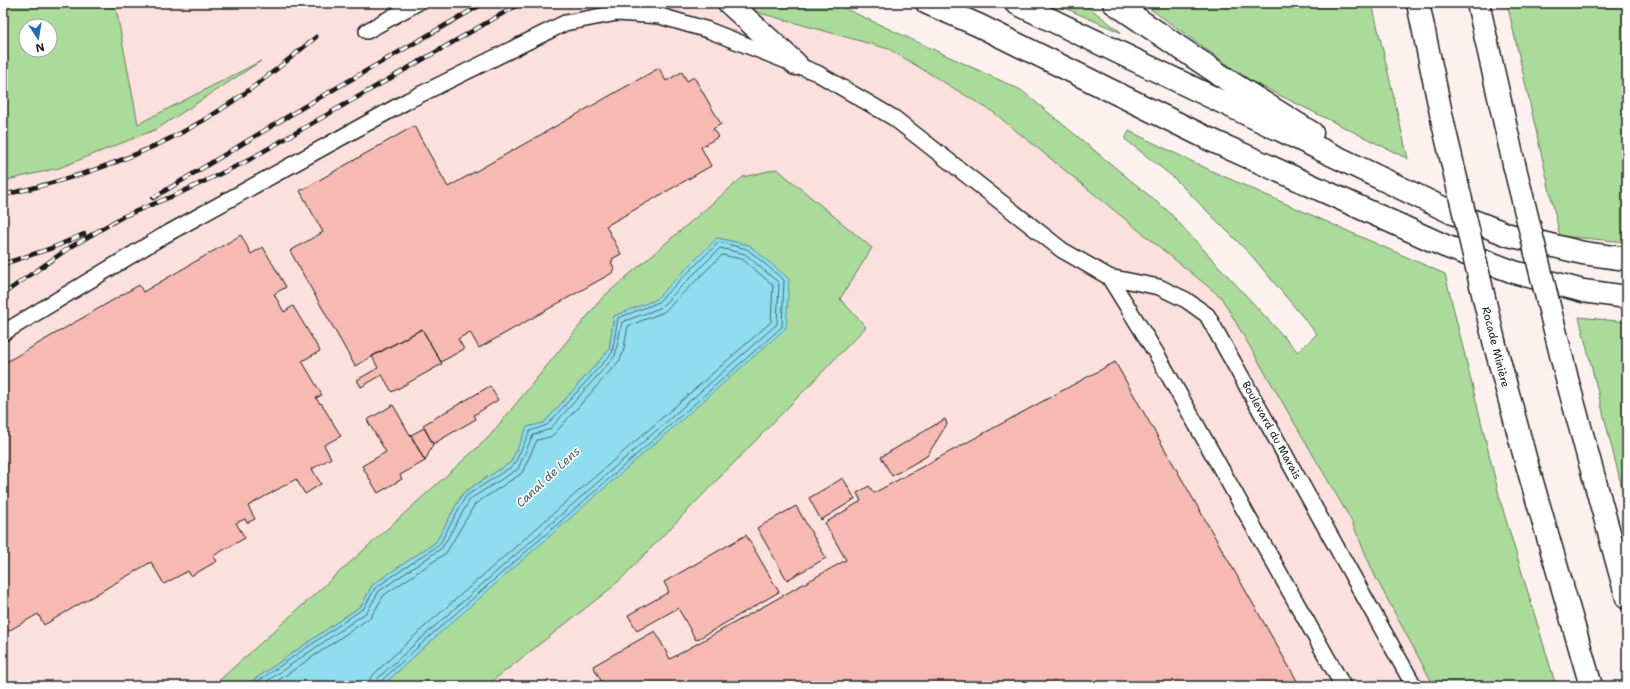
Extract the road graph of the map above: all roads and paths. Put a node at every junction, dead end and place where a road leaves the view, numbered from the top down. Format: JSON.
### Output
{"nodes":[{"id":1,"x":416,"y":3,"type":"edge"},
{"id":2,"x":729,"y":3,"type":"edge"},
{"id":3,"x":927,"y":3,"type":"edge"},
{"id":4,"x":1016,"y":3,"type":"edge"},
{"id":5,"x":1114,"y":3,"type":"edge"},
{"id":6,"x":1418,"y":3,"type":"edge"},
{"id":7,"x":1478,"y":3,"type":"edge"},
{"id":8,"x":613,"y":8,"type":"edge"},
{"id":9,"x":367,"y":31,"type":"dead end"},
{"id":10,"x":796,"y":64,"type":"junction"},
{"id":11,"x":1390,"y":183,"type":"junction"},
{"id":12,"x":1627,"y":259,"type":"edge"},
{"id":13,"x":1109,"y":276,"type":"junction"},
{"id":14,"x":1627,"y":297,"type":"edge"},
{"id":15,"x":3,"y":333,"type":"edge"},
{"id":16,"x":1627,"y":598,"type":"edge"},
{"id":17,"x":1343,"y":686,"type":"edge"},
{"id":18,"x":1414,"y":686,"type":"edge"},
{"id":19,"x":1591,"y":686,"type":"edge"}],
"edges":[{"from":1,"to":9,"type":"lane"},
{"from":2,"to":10,"type":"highway"},
{"from":3,"to":14,"type":"highway"},
{"from":4,"to":11,"type":"highway"},
{"from":5,"to":11,"type":"highway"},
{"from":6,"to":19,"type":"highway","name":"Rocade Minière","bridge":true},
{"from":7,"to":16,"type":"highway","bridge":true},
{"from":8,"to":10,"type":"lane","name":"Boulevard du Marais"},
{"from":8,"to":15,"type":"lane","name":"Boulevard du Marais"},
{"from":10,"to":13,"type":"lane","name":"Boulevard du Marais"},
{"from":11,"to":12,"type":"highway"},
{"from":13,"to":17,"type":"lane"},
{"from":13,"to":18,"type":"lane","name":"Boulevard du Marais"}]}
